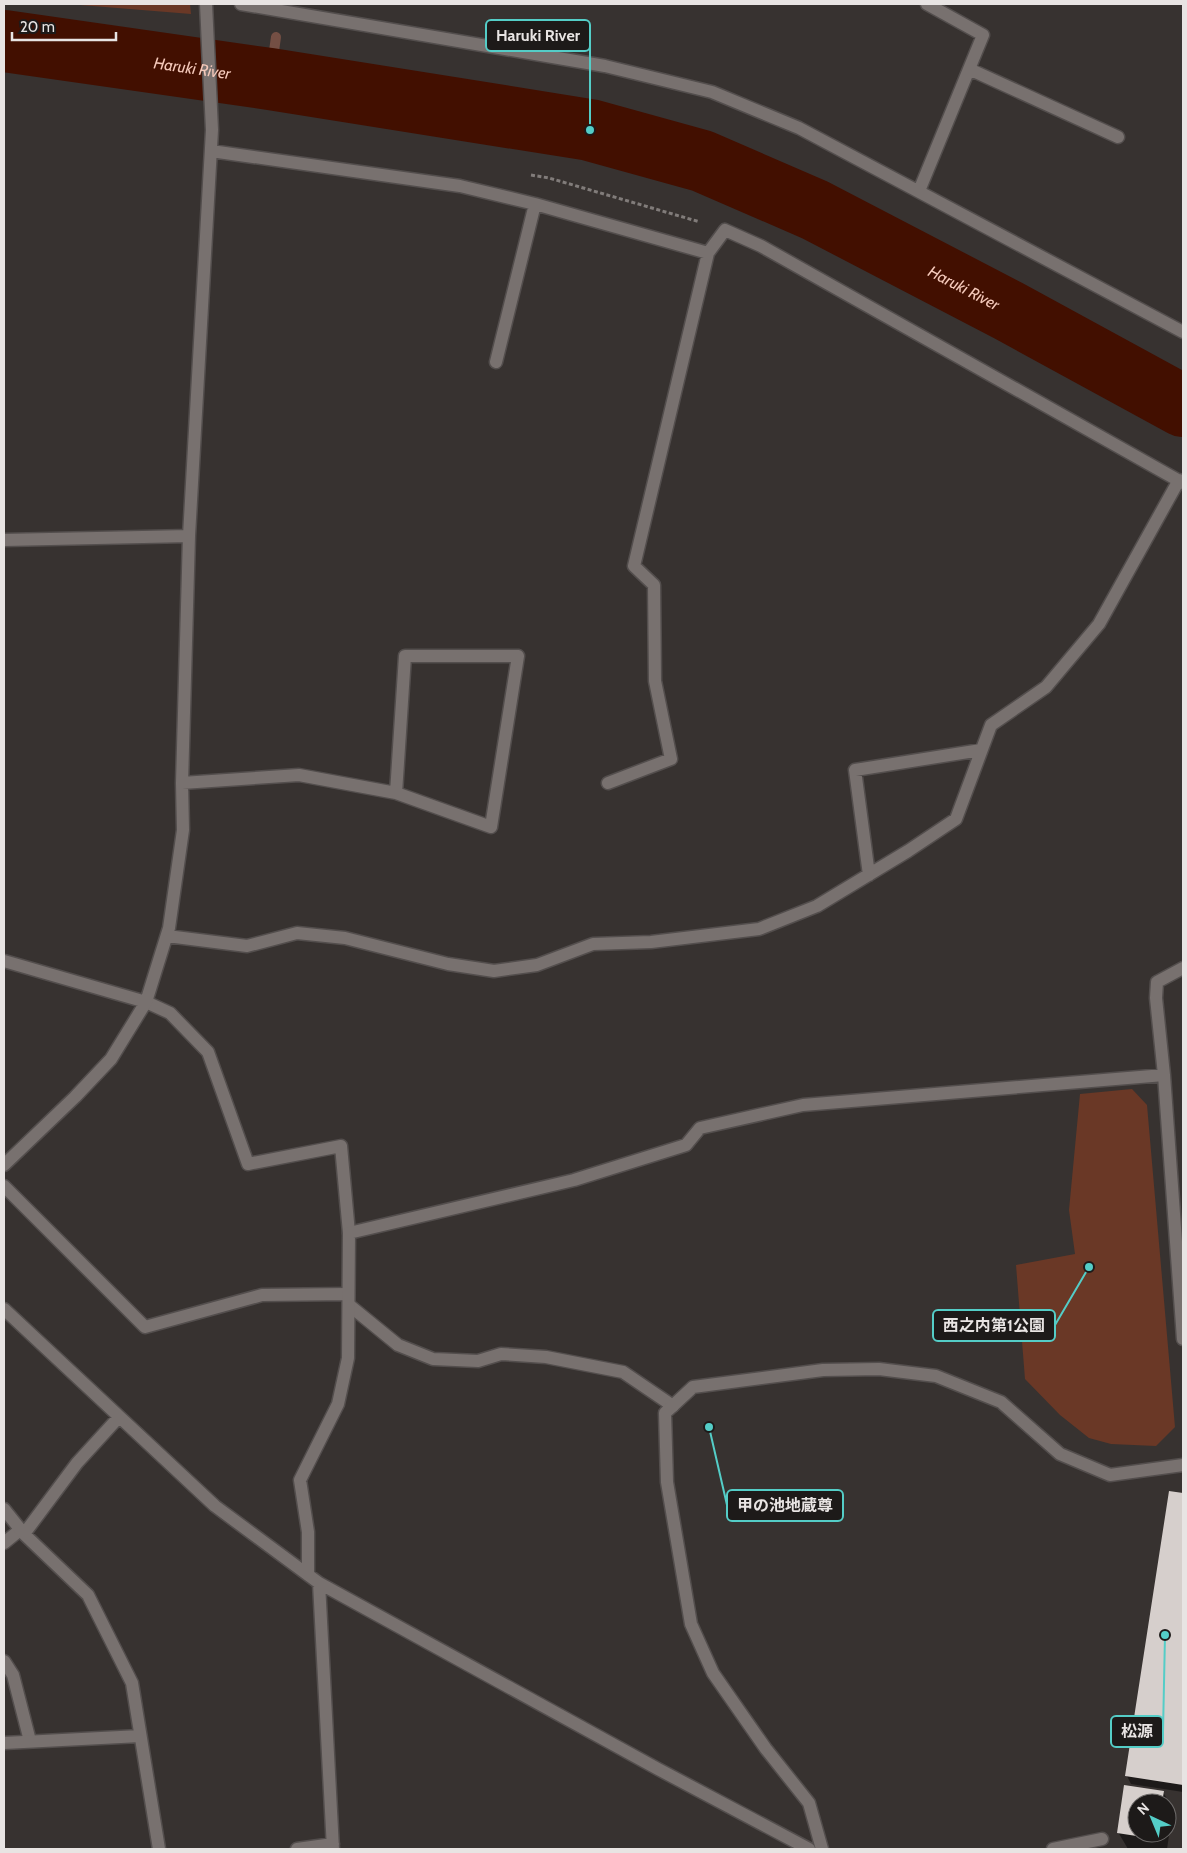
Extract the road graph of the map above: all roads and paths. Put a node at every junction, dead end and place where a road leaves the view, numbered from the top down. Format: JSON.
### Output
{"nodes":[{"id":1,"x":241,"y":4,"type":"edge"},
{"id":2,"x":927,"y":4,"type":"edge"},
{"id":3,"x":206,"y":9,"type":"edge"},
{"id":4,"x":969,"y":69,"type":"junction"},
{"id":5,"x":1118,"y":137,"type":"dead end"},
{"id":6,"x":211,"y":151,"type":"junction"},
{"id":7,"x":919,"y":192,"type":"junction"},
{"id":8,"x":535,"y":204,"type":"junction"},
{"id":9,"x":708,"y":253,"type":"junction"},
{"id":10,"x":1183,"y":332,"type":"edge"},
{"id":11,"x":496,"y":362,"type":"dead end"},
{"id":12,"x":1181,"y":482,"type":"edge"},
{"id":13,"x":188,"y":536,"type":"junction"},
{"id":14,"x":4,"y":540,"type":"edge"},
{"id":15,"x":982,"y":750,"type":"junction"},
{"id":16,"x":182,"y":783,"type":"junction"},
{"id":17,"x":608,"y":783,"type":"dead end"},
{"id":18,"x":396,"y":793,"type":"junction"},
{"id":19,"x":869,"y":874,"type":"junction"},
{"id":20,"x":167,"y":936,"type":"junction"},
{"id":21,"x":4,"y":961,"type":"edge"},
{"id":22,"x":1183,"y":968,"type":"edge"},
{"id":23,"x":146,"y":1002,"type":"junction"},
{"id":24,"x":1164,"y":1075,"type":"junction"},
{"id":25,"x":4,"y":1164,"type":"edge"},
{"id":26,"x":4,"y":1186,"type":"edge"},
{"id":27,"x":349,"y":1233,"type":"junction"},
{"id":28,"x":349,"y":1300,"type":"junction"},
{"id":29,"x":4,"y":1309,"type":"edge"},
{"id":30,"x":1183,"y":1339,"type":"edge"},
{"id":31,"x":673,"y":1406,"type":"junction"},
{"id":32,"x":119,"y":1417,"type":"junction"},
{"id":33,"x":1183,"y":1465,"type":"edge"},
{"id":34,"x":4,"y":1509,"type":"edge"},
{"id":35,"x":22,"y":1532,"type":"junction"},
{"id":36,"x":4,"y":1542,"type":"edge"},
{"id":37,"x":308,"y":1575,"type":"junction"},
{"id":38,"x":320,"y":1583,"type":"junction"},
{"id":39,"x":4,"y":1661,"type":"edge"},
{"id":40,"x":140,"y":1736,"type":"junction"},
{"id":41,"x":30,"y":1741,"type":"junction"},
{"id":42,"x":4,"y":1742,"type":"edge"},
{"id":43,"x":1102,"y":1839,"type":"dead end"},
{"id":44,"x":333,"y":1847,"type":"edge"},
{"id":45,"x":159,"y":1849,"type":"edge"},
{"id":46,"x":297,"y":1849,"type":"edge"},
{"id":47,"x":810,"y":1849,"type":"edge"},
{"id":48,"x":822,"y":1849,"type":"edge"},
{"id":49,"x":1053,"y":1849,"type":"edge"}],
"edges":[{"from":1,"to":7,"type":"street"},
{"from":2,"to":4,"type":"street"},
{"from":3,"to":6,"type":"street"},
{"from":4,"to":5,"type":"street"},
{"from":4,"to":7,"type":"street"},
{"from":6,"to":8,"type":"street"},
{"from":6,"to":13,"type":"street"},
{"from":7,"to":10,"type":"street"},
{"from":8,"to":9,"type":"street"},
{"from":8,"to":11,"type":"street"},
{"from":9,"to":12,"type":"street"},
{"from":9,"to":17,"type":"street"},
{"from":12,"to":15,"type":"street"},
{"from":13,"to":14,"type":"street"},
{"from":13,"to":16,"type":"street"},
{"from":15,"to":19,"type":"street"},
{"from":15,"to":19,"type":"street"},
{"from":16,"to":18,"type":"street"},
{"from":16,"to":20,"type":"street"},
{"from":18,"to":18,"type":"street"},
{"from":19,"to":20,"type":"street"},
{"from":20,"to":23,"type":"street"},
{"from":21,"to":23,"type":"street"},
{"from":22,"to":24,"type":"street"},
{"from":23,"to":25,"type":"street"},
{"from":23,"to":27,"type":"street"},
{"from":24,"to":27,"type":"street"},
{"from":24,"to":30,"type":"street"},
{"from":26,"to":28,"type":"street"},
{"from":27,"to":28,"type":"street"},
{"from":28,"to":31,"type":"street"},
{"from":28,"to":37,"type":"street"},
{"from":29,"to":32,"type":"street"},
{"from":31,"to":33,"type":"street"},
{"from":31,"to":48,"type":"street"},
{"from":32,"to":35,"type":"street"},
{"from":32,"to":37,"type":"street"},
{"from":34,"to":35,"type":"street"},
{"from":35,"to":36,"type":"street"},
{"from":35,"to":40,"type":"street"},
{"from":37,"to":38,"type":"street"},
{"from":38,"to":44,"type":"street"},
{"from":38,"to":47,"type":"street"},
{"from":39,"to":41,"type":"street"},
{"from":40,"to":41,"type":"street"},
{"from":40,"to":45,"type":"street"},
{"from":41,"to":42,"type":"street"},
{"from":43,"to":49,"type":"street"},
{"from":44,"to":46,"type":"street"}]}
